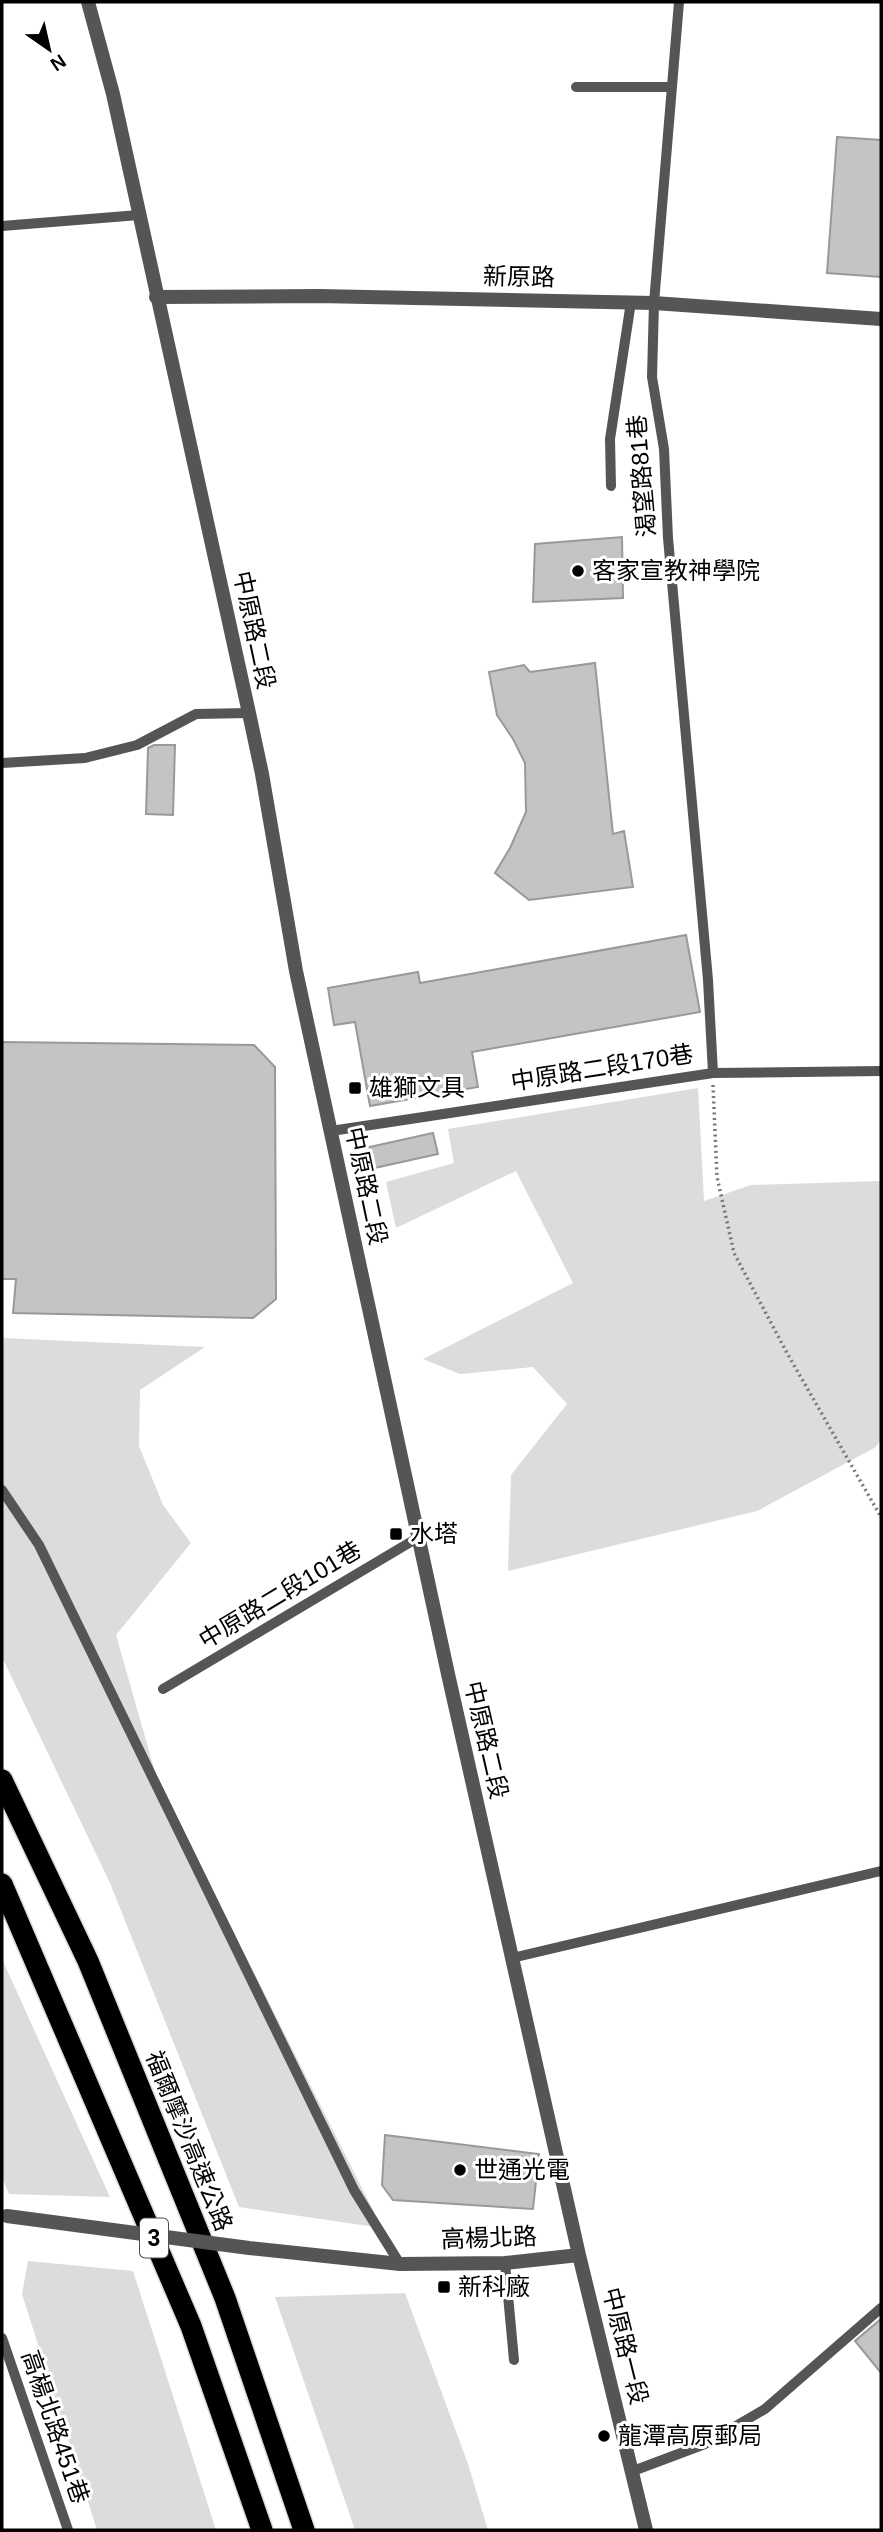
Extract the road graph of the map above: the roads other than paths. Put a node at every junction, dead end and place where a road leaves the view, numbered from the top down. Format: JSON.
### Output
{"nodes":[{"id":1,"x":89,"y":2,"type":"edge"},
{"id":2,"x":678,"y":2,"type":"edge"},
{"id":3,"x":576,"y":87,"type":"dead end"},
{"id":4,"x":671,"y":88,"type":"junction"},
{"id":5,"x":139,"y":215,"type":"junction"},
{"id":6,"x":2,"y":226,"type":"edge"},
{"id":7,"x":156,"y":296,"type":"junction"},
{"id":8,"x":631,"y":302,"type":"junction"},
{"id":9,"x":654,"y":303,"type":"junction"},
{"id":10,"x":881,"y":320,"type":"edge"},
{"id":11,"x":611,"y":486,"type":"dead end"},
{"id":12,"x":249,"y":713,"type":"junction"},
{"id":13,"x":2,"y":763,"type":"edge"},
{"id":14,"x":881,"y":1071,"type":"edge"},
{"id":15,"x":713,"y":1073,"type":"junction"},
{"id":16,"x":331,"y":1131,"type":"junction"},
{"id":17,"x":2,"y":1490,"type":"edge"},
{"id":18,"x":419,"y":1537,"type":"junction"},
{"id":19,"x":163,"y":1689,"type":"dead end"},
{"id":20,"x":3,"y":1782,"type":"edge"},
{"id":21,"x":881,"y":1871,"type":"edge"},
{"id":22,"x":2,"y":1884,"type":"edge"},
{"id":23,"x":512,"y":1958,"type":"junction"},
{"id":24,"x":4,"y":2216,"type":"edge"},
{"id":25,"x":579,"y":2255,"type":"junction"},
{"id":26,"x":505,"y":2263,"type":"junction"},
{"id":27,"x":400,"y":2264,"type":"junction"},
{"id":28,"x":881,"y":2308,"type":"edge"},
{"id":29,"x":2,"y":2338,"type":"edge"},
{"id":30,"x":514,"y":2360,"type":"dead end"},
{"id":31,"x":633,"y":2471,"type":"junction"},
{"id":32,"x":68,"y":2530,"type":"edge"},
{"id":33,"x":262,"y":2530,"type":"edge"},
{"id":34,"x":304,"y":2530,"type":"edge"},
{"id":35,"x":646,"y":2530,"type":"edge"}],
"edges":[{"from":1,"to":5,"type":"street","name":"中原路二段"},
{"from":2,"to":4,"type":"lane","name":"渴望路81巷"},
{"from":3,"to":4,"type":"lane"},
{"from":4,"to":9,"type":"lane","name":"渴望路81巷"},
{"from":5,"to":6,"type":"lane"},
{"from":5,"to":7,"type":"street","name":"中原路二段"},
{"from":7,"to":8,"type":"street","name":"新原路"},
{"from":7,"to":12,"type":"street","name":"中原路二段"},
{"from":8,"to":9,"type":"street","name":"新原路"},
{"from":8,"to":11,"type":"lane"},
{"from":9,"to":10,"type":"street","name":"新原路"},
{"from":9,"to":15,"type":"lane","name":"渴望路81巷"},
{"from":12,"to":13,"type":"lane"},
{"from":12,"to":16,"type":"street","name":"中原路二段"},
{"from":14,"to":15,"type":"lane","name":"中原路二段170巷"},
{"from":15,"to":16,"type":"lane","name":"中原路二段170巷"},
{"from":16,"to":18,"type":"street","name":"中原路二段"},
{"from":17,"to":27,"type":"lane"},
{"from":18,"to":19,"type":"lane","name":"中原路二段101巷"},
{"from":18,"to":23,"type":"street","name":"中原路二段"},
{"from":20,"to":34,"type":"highway","name":"福爾摩沙高速公路","number":"3"},
{"from":21,"to":23,"type":"lane"},
{"from":22,"to":33,"type":"highway","number":"3"},
{"from":23,"to":25,"type":"street","name":"中原路二段"},
{"from":24,"to":27,"type":"street","name":"高楊北路","bridge":true},
{"from":25,"to":26,"type":"street","name":"高楊北路"},
{"from":25,"to":31,"type":"street","name":"中原路一段"},
{"from":26,"to":27,"type":"street","name":"高楊北路"},
{"from":26,"to":30,"type":"lane"},
{"from":28,"to":31,"type":"lane"},
{"from":29,"to":32,"type":"lane","name":"高楊北路451巷"},
{"from":31,"to":35,"type":"street","name":"中原路一段"}]}
